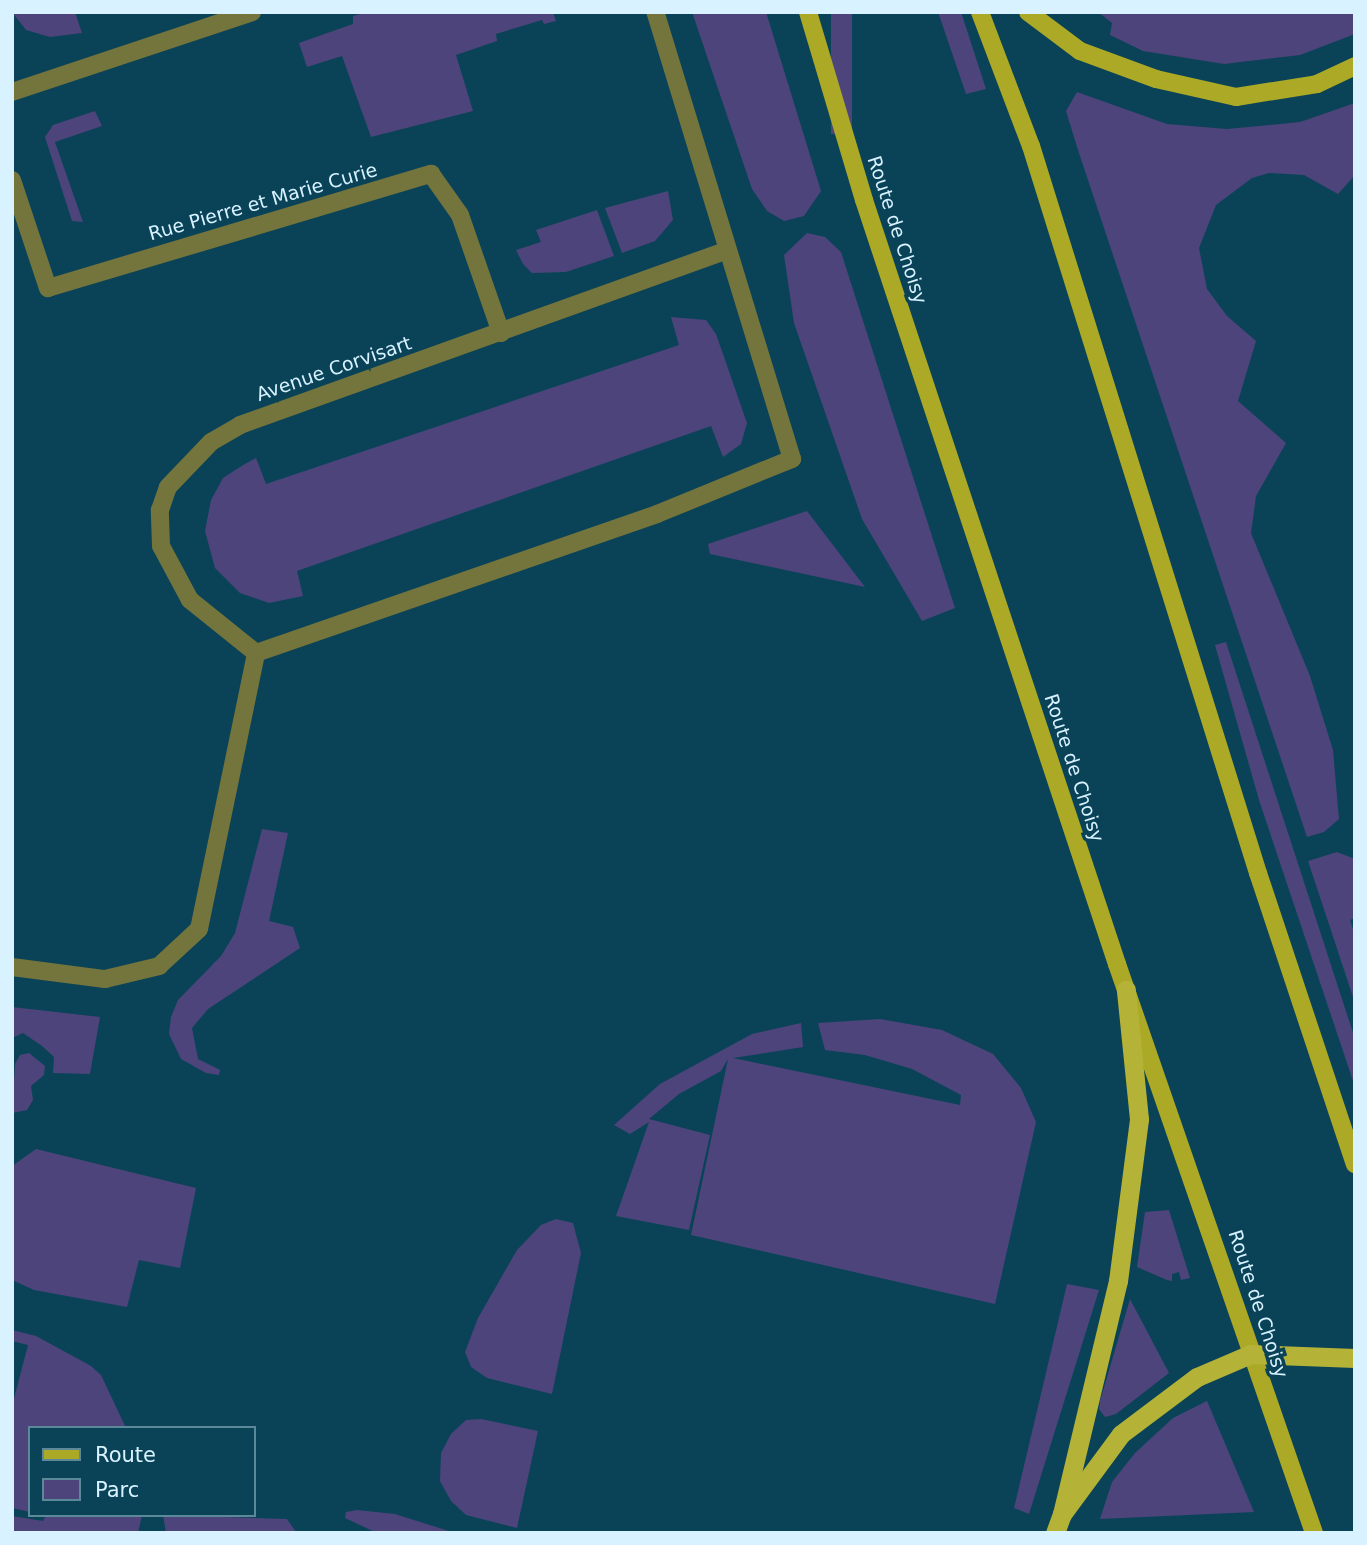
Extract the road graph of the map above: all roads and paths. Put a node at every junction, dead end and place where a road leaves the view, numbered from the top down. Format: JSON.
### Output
{"nodes":[{"id":1,"x":252,"y":12,"type":"edge"},
{"id":2,"x":655,"y":12,"type":"edge"},
{"id":3,"x":808,"y":12,"type":"edge"},
{"id":4,"x":980,"y":12,"type":"edge"},
{"id":5,"x":1028,"y":12,"type":"edge"},
{"id":6,"x":1355,"y":66,"type":"edge"},
{"id":7,"x":12,"y":92,"type":"edge"},
{"id":8,"x":12,"y":180,"type":"edge"},
{"id":9,"x":728,"y":250,"type":"junction"},
{"id":10,"x":501,"y":333,"type":"junction"},
{"id":11,"x":257,"y":653,"type":"junction"},
{"id":12,"x":12,"y":967,"type":"edge"},
{"id":13,"x":1126,"y":990,"type":"junction"},
{"id":14,"x":1355,"y":1164,"type":"edge"},
{"id":15,"x":1251,"y":1354,"type":"junction"},
{"id":16,"x":1355,"y":1358,"type":"edge"},
{"id":17,"x":1062,"y":1514,"type":"junction"},
{"id":18,"x":1055,"y":1533,"type":"edge"},
{"id":19,"x":1314,"y":1533,"type":"edge"}],
"edges":[{"from":1,"to":7,"type":"street"},
{"from":2,"to":9,"type":"street"},
{"from":3,"to":13,"type":"main road","name":"Route de Choisy"},
{"from":4,"to":14,"type":"main road"},
{"from":5,"to":6,"type":"main road"},
{"from":8,"to":10,"type":"street","name":"Rue Pierre et Marie Curie"},
{"from":9,"to":10,"type":"street","name":"Avenue Corvisart"},
{"from":9,"to":11,"type":"street"},
{"from":10,"to":11,"type":"street","name":"Avenue Corvisart"},
{"from":11,"to":12,"type":"street"},
{"from":13,"to":15,"type":"main road","name":"Route de Choisy"},
{"from":13,"to":17,"type":"highway"},
{"from":15,"to":16,"type":"highway"},
{"from":15,"to":17,"type":"highway"},
{"from":15,"to":19,"type":"main road","name":"Route de Choisy"},
{"from":17,"to":18,"type":"highway"}]}
